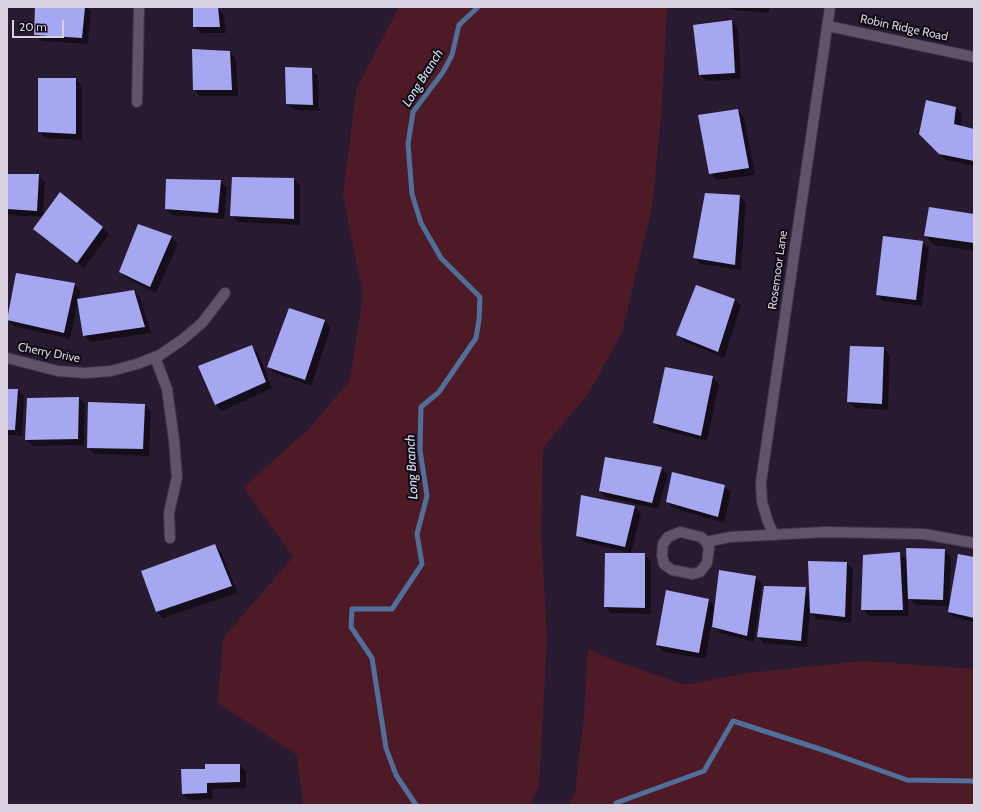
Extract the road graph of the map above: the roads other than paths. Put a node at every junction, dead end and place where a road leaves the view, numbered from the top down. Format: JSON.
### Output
{"nodes":[{"id":1,"x":139,"y":7,"type":"edge"},
{"id":2,"x":830,"y":7,"type":"edge"},
{"id":3,"x":828,"y":26,"type":"junction"},
{"id":4,"x":974,"y":57,"type":"edge"},
{"id":5,"x":137,"y":102,"type":"dead end"},
{"id":6,"x":225,"y":293,"type":"dead end"},
{"id":7,"x":155,"y":357,"type":"junction"},
{"id":8,"x":7,"y":358,"type":"edge"},
{"id":9,"x":774,"y":535,"type":"junction"},
{"id":10,"x":170,"y":538,"type":"dead end"},
{"id":11,"x":706,"y":542,"type":"junction"},
{"id":12,"x":974,"y":543,"type":"edge"}],
"edges":[{"from":1,"to":5,"type":"street"},
{"from":2,"to":3,"type":"street","name":"Rosemoor Lane"},
{"from":3,"to":4,"type":"street","name":"Robin Ridge Road"},
{"from":3,"to":9,"type":"street","name":"Rosemoor Lane"},
{"from":6,"to":7,"type":"street","name":"Cherry Drive"},
{"from":7,"to":8,"type":"street","name":"Cherry Drive"},
{"from":7,"to":10,"type":"street"},
{"from":9,"to":11,"type":"street"},
{"from":9,"to":12,"type":"street"},
{"from":11,"to":11,"type":"street"}]}
